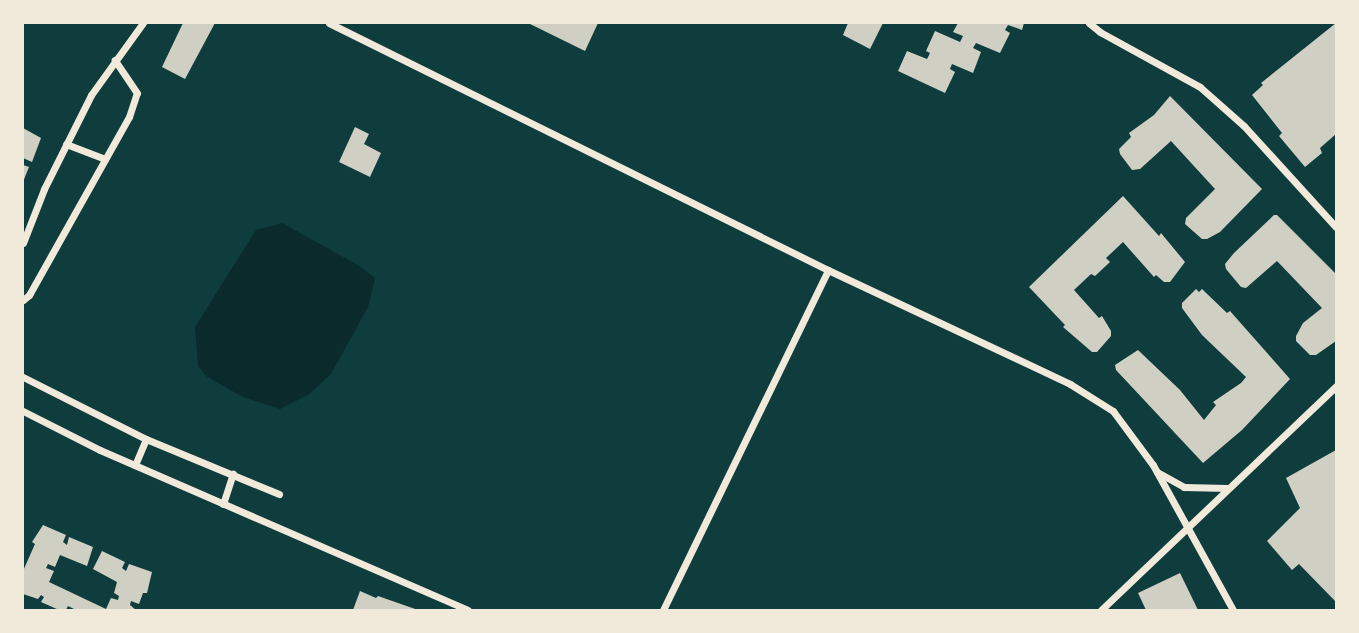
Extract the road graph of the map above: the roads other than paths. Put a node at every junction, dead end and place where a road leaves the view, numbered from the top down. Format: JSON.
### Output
{"nodes":[{"id":1,"x":143,"y":23,"type":"edge"},
{"id":2,"x":329,"y":23,"type":"edge"},
{"id":3,"x":1089,"y":23,"type":"edge"},
{"id":4,"x":115,"y":60,"type":"junction"},
{"id":5,"x":66,"y":144,"type":"junction"},
{"id":6,"x":105,"y":159,"type":"junction"},
{"id":7,"x":1336,"y":227,"type":"edge"},
{"id":8,"x":23,"y":243,"type":"edge"},
{"id":9,"x":828,"y":270,"type":"junction"},
{"id":10,"x":23,"y":300,"type":"edge"},
{"id":11,"x":23,"y":377,"type":"edge"},
{"id":12,"x":1336,"y":386,"type":"edge"},
{"id":13,"x":23,"y":411,"type":"edge"},
{"id":14,"x":146,"y":439,"type":"junction"},
{"id":15,"x":135,"y":465,"type":"junction"},
{"id":16,"x":1156,"y":471,"type":"junction"},
{"id":17,"x":233,"y":474,"type":"junction"},
{"id":18,"x":1229,"y":488,"type":"junction"},
{"id":19,"x":279,"y":494,"type":"dead end"},
{"id":20,"x":223,"y":505,"type":"junction"},
{"id":21,"x":1186,"y":529,"type":"junction"},
{"id":22,"x":468,"y":610,"type":"edge"},
{"id":23,"x":663,"y":610,"type":"edge"},
{"id":24,"x":1101,"y":610,"type":"edge"},
{"id":25,"x":1233,"y":610,"type":"edge"}],
"edges":[{"from":1,"to":4,"type":"street"},
{"from":2,"to":9,"type":"street"},
{"from":3,"to":7,"type":"street"},
{"from":4,"to":5,"type":"street"},
{"from":4,"to":6,"type":"street"},
{"from":5,"to":6,"type":"street"},
{"from":5,"to":8,"type":"street"},
{"from":6,"to":10,"type":"street"},
{"from":9,"to":16,"type":"street"},
{"from":9,"to":23,"type":"street"},
{"from":11,"to":14,"type":"street"},
{"from":12,"to":18,"type":"street"},
{"from":13,"to":15,"type":"street"},
{"from":14,"to":15,"type":"street"},
{"from":14,"to":17,"type":"street"},
{"from":15,"to":20,"type":"street"},
{"from":16,"to":18,"type":"street"},
{"from":16,"to":21,"type":"street"},
{"from":17,"to":19,"type":"street"},
{"from":17,"to":20,"type":"street"},
{"from":18,"to":21,"type":"street"},
{"from":20,"to":22,"type":"street"},
{"from":21,"to":24,"type":"street"},
{"from":21,"to":25,"type":"street"}]}
